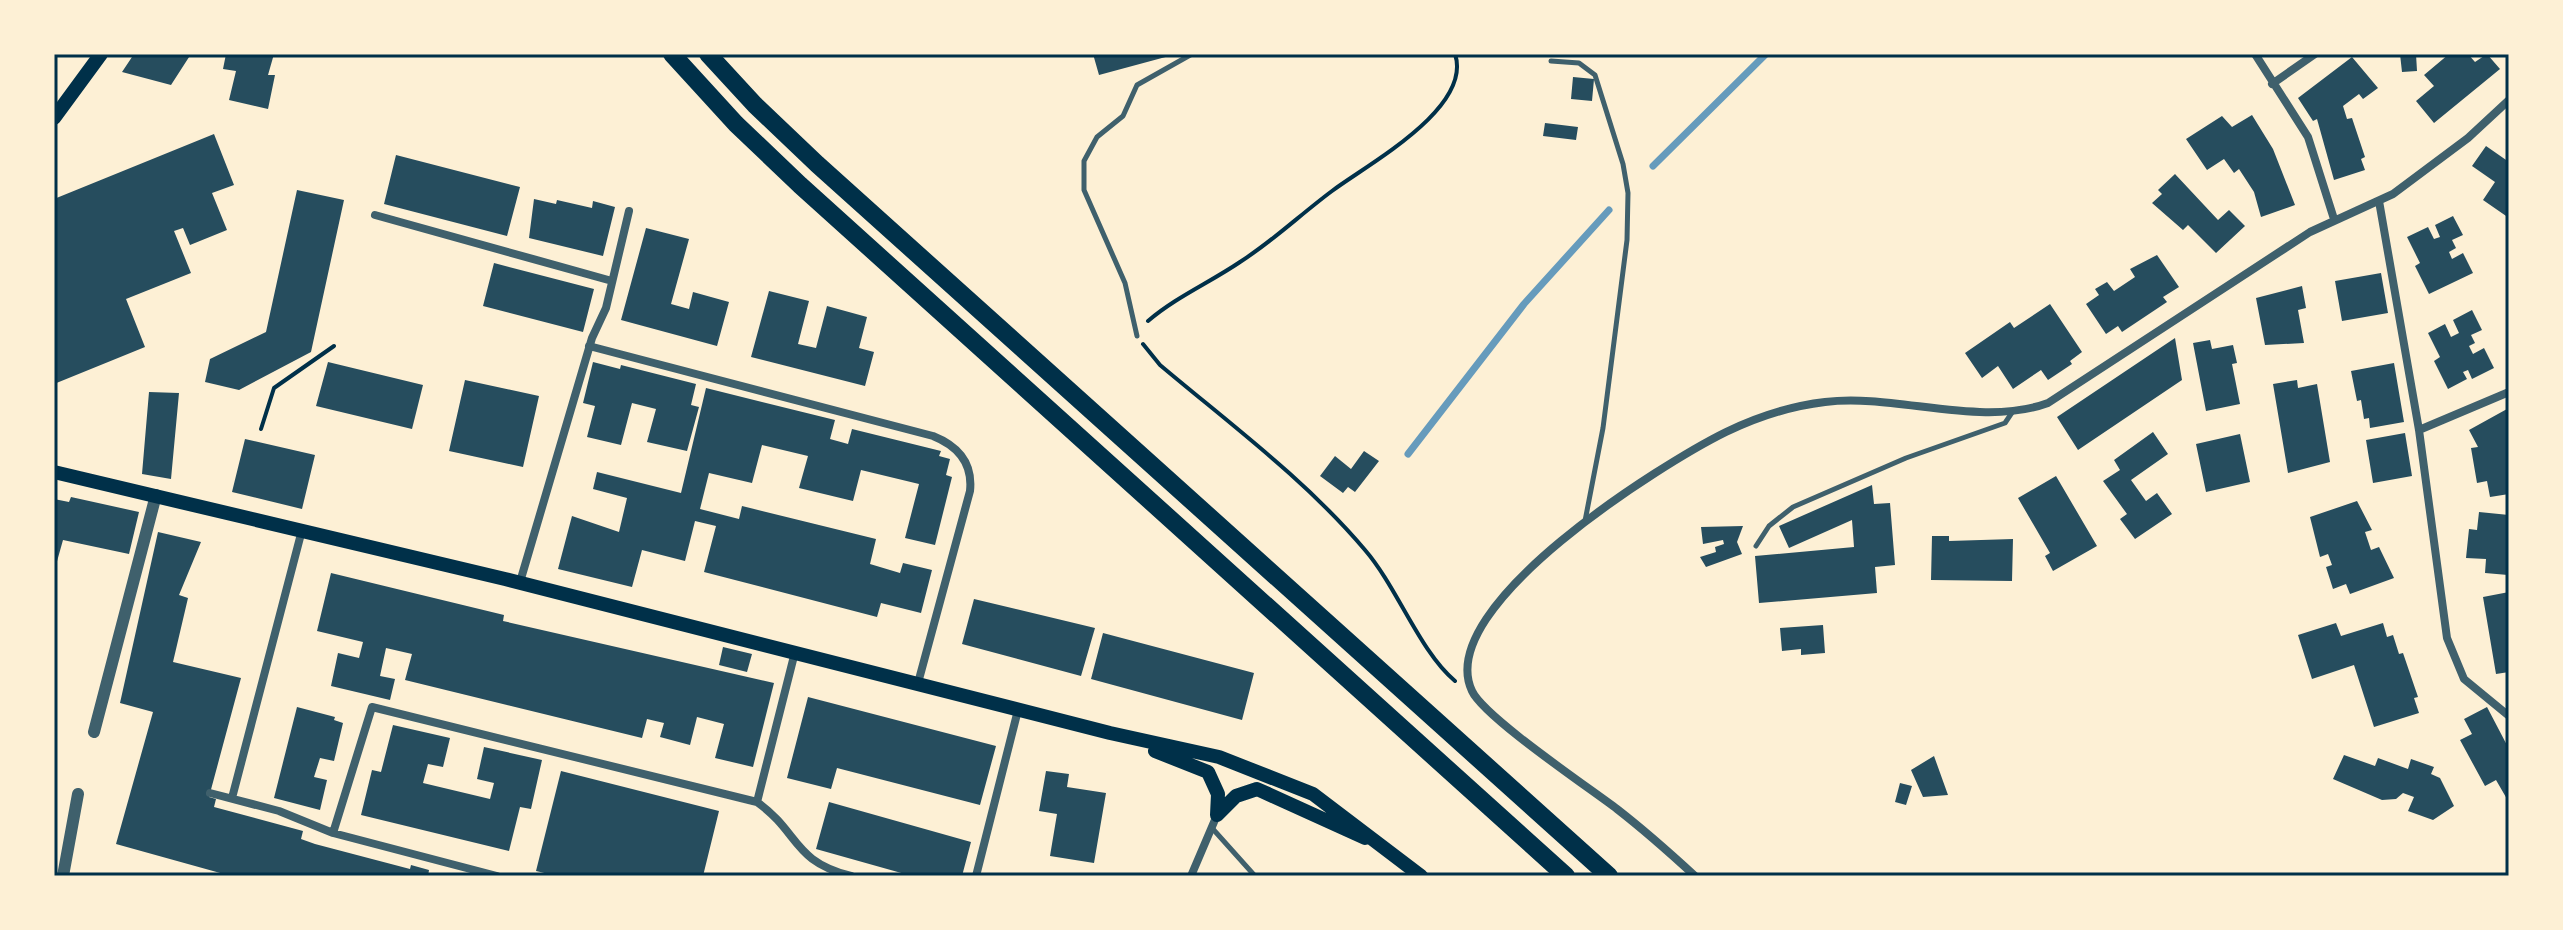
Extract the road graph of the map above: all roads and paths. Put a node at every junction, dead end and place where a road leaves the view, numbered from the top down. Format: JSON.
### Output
{"nodes":[{"id":1,"x":101,"y":54,"type":"edge"},
{"id":2,"x":672,"y":54,"type":"edge"},
{"id":3,"x":708,"y":54,"type":"edge"},
{"id":4,"x":1192,"y":54,"type":"edge"},
{"id":5,"x":1455,"y":54,"type":"edge"},
{"id":6,"x":2255,"y":54,"type":"edge"},
{"id":7,"x":2315,"y":54,"type":"edge"},
{"id":8,"x":1551,"y":61,"type":"dead end"},
{"id":9,"x":2272,"y":84,"type":"junction"},
{"id":10,"x":2509,"y":100,"type":"edge"},
{"id":11,"x":54,"y":118,"type":"edge"},
{"id":12,"x":2379,"y":201,"type":"junction"},
{"id":13,"x":629,"y":211,"type":"dead end"},
{"id":14,"x":375,"y":215,"type":"dead end"},
{"id":15,"x":2334,"y":219,"type":"junction"},
{"id":16,"x":612,"y":281,"type":"junction"},
{"id":17,"x":1137,"y":336,"type":"junction"},
{"id":18,"x":334,"y":346,"type":"dead end"},
{"id":19,"x":589,"y":346,"type":"junction"},
{"id":20,"x":2509,"y":392,"type":"edge"},
{"id":21,"x":2013,"y":411,"type":"junction"},
{"id":22,"x":261,"y":429,"type":"dead end"},
{"id":23,"x":2419,"y":430,"type":"junction"},
{"id":24,"x":54,"y":472,"type":"edge"},
{"id":25,"x":156,"y":495,"type":"junction"},
{"id":26,"x":1584,"y":521,"type":"junction"},
{"id":27,"x":302,"y":530,"type":"junction"},
{"id":28,"x":1756,"y":546,"type":"dead end"},
{"id":29,"x":520,"y":582,"type":"junction"},
{"id":30,"x":796,"y":651,"type":"junction"},
{"id":31,"x":918,"y":683,"type":"junction"},
{"id":32,"x":1471,"y":690,"type":"junction"},
{"id":33,"x":1018,"y":710,"type":"junction"},
{"id":34,"x":2509,"y":716,"type":"edge"},
{"id":35,"x":94,"y":732,"type":"dead end"},
{"id":36,"x":1110,"y":733,"type":"junction"},
{"id":37,"x":210,"y":793,"type":"dead end"},
{"id":38,"x":78,"y":794,"type":"dead end"},
{"id":39,"x":232,"y":798,"type":"junction"},
{"id":40,"x":757,"y":802,"type":"junction"},
{"id":41,"x":1214,"y":821,"type":"junction"},
{"id":42,"x":333,"y":833,"type":"junction"},
{"id":43,"x":1370,"y":839,"type":"junction"},
{"id":44,"x":839,"y":873,"type":"junction"},
{"id":45,"x":63,"y":876,"type":"edge"},
{"id":46,"x":497,"y":876,"type":"edge"},
{"id":47,"x":828,"y":876,"type":"edge"},
{"id":48,"x":851,"y":876,"type":"edge"},
{"id":49,"x":976,"y":876,"type":"edge"},
{"id":50,"x":1191,"y":876,"type":"edge"},
{"id":51,"x":1255,"y":876,"type":"edge"},
{"id":52,"x":1421,"y":876,"type":"edge"},
{"id":53,"x":1566,"y":876,"type":"edge"},
{"id":54,"x":1609,"y":876,"type":"edge"},
{"id":55,"x":1695,"y":876,"type":"edge"}],
"edges":[{"from":1,"to":11,"type":"main road"},
{"from":2,"to":53,"type":"highway"},
{"from":3,"to":54,"type":"highway"},
{"from":4,"to":17,"type":"lane"},
{"from":5,"to":17,"type":"path"},
{"from":6,"to":9,"type":"street"},
{"from":7,"to":9,"type":"street"},
{"from":8,"to":26,"type":"lane"},
{"from":9,"to":15,"type":"street"},
{"from":10,"to":12,"type":"street"},
{"from":12,"to":15,"type":"street"},
{"from":12,"to":23,"type":"street"},
{"from":13,"to":16,"type":"street"},
{"from":14,"to":16,"type":"street"},
{"from":15,"to":21,"type":"street"},
{"from":16,"to":19,"type":"street"},
{"from":17,"to":32,"type":"path"},
{"from":18,"to":22,"type":"path"},
{"from":19,"to":29,"type":"street"},
{"from":19,"to":31,"type":"street"},
{"from":20,"to":23,"type":"street"},
{"from":21,"to":26,"type":"street"},
{"from":21,"to":28,"type":"lane"},
{"from":23,"to":34,"type":"street"},
{"from":24,"to":25,"type":"main road"},
{"from":25,"to":27,"type":"main road"},
{"from":25,"to":35,"type":"street"},
{"from":26,"to":32,"type":"street"},
{"from":27,"to":29,"type":"main road"},
{"from":27,"to":39,"type":"street"},
{"from":29,"to":30,"type":"main road"},
{"from":30,"to":31,"type":"main road"},
{"from":30,"to":40,"type":"street"},
{"from":31,"to":33,"type":"main road"},
{"from":32,"to":55,"type":"street"},
{"from":33,"to":36,"type":"main road"},
{"from":33,"to":49,"type":"street"},
{"from":36,"to":41,"type":"main road"},
{"from":36,"to":43,"type":"main road"},
{"from":37,"to":39,"type":"street"},
{"from":38,"to":45,"type":"street"},
{"from":39,"to":42,"type":"street"},
{"from":40,"to":42,"type":"street"},
{"from":40,"to":44,"type":"street"},
{"from":41,"to":43,"type":"main road"},
{"from":41,"to":50,"type":"street"},
{"from":41,"to":51,"type":"lane"},
{"from":42,"to":46,"type":"street"},
{"from":43,"to":52,"type":"main road"},
{"from":44,"to":47,"type":"street"},
{"from":44,"to":48,"type":"street"}]}
